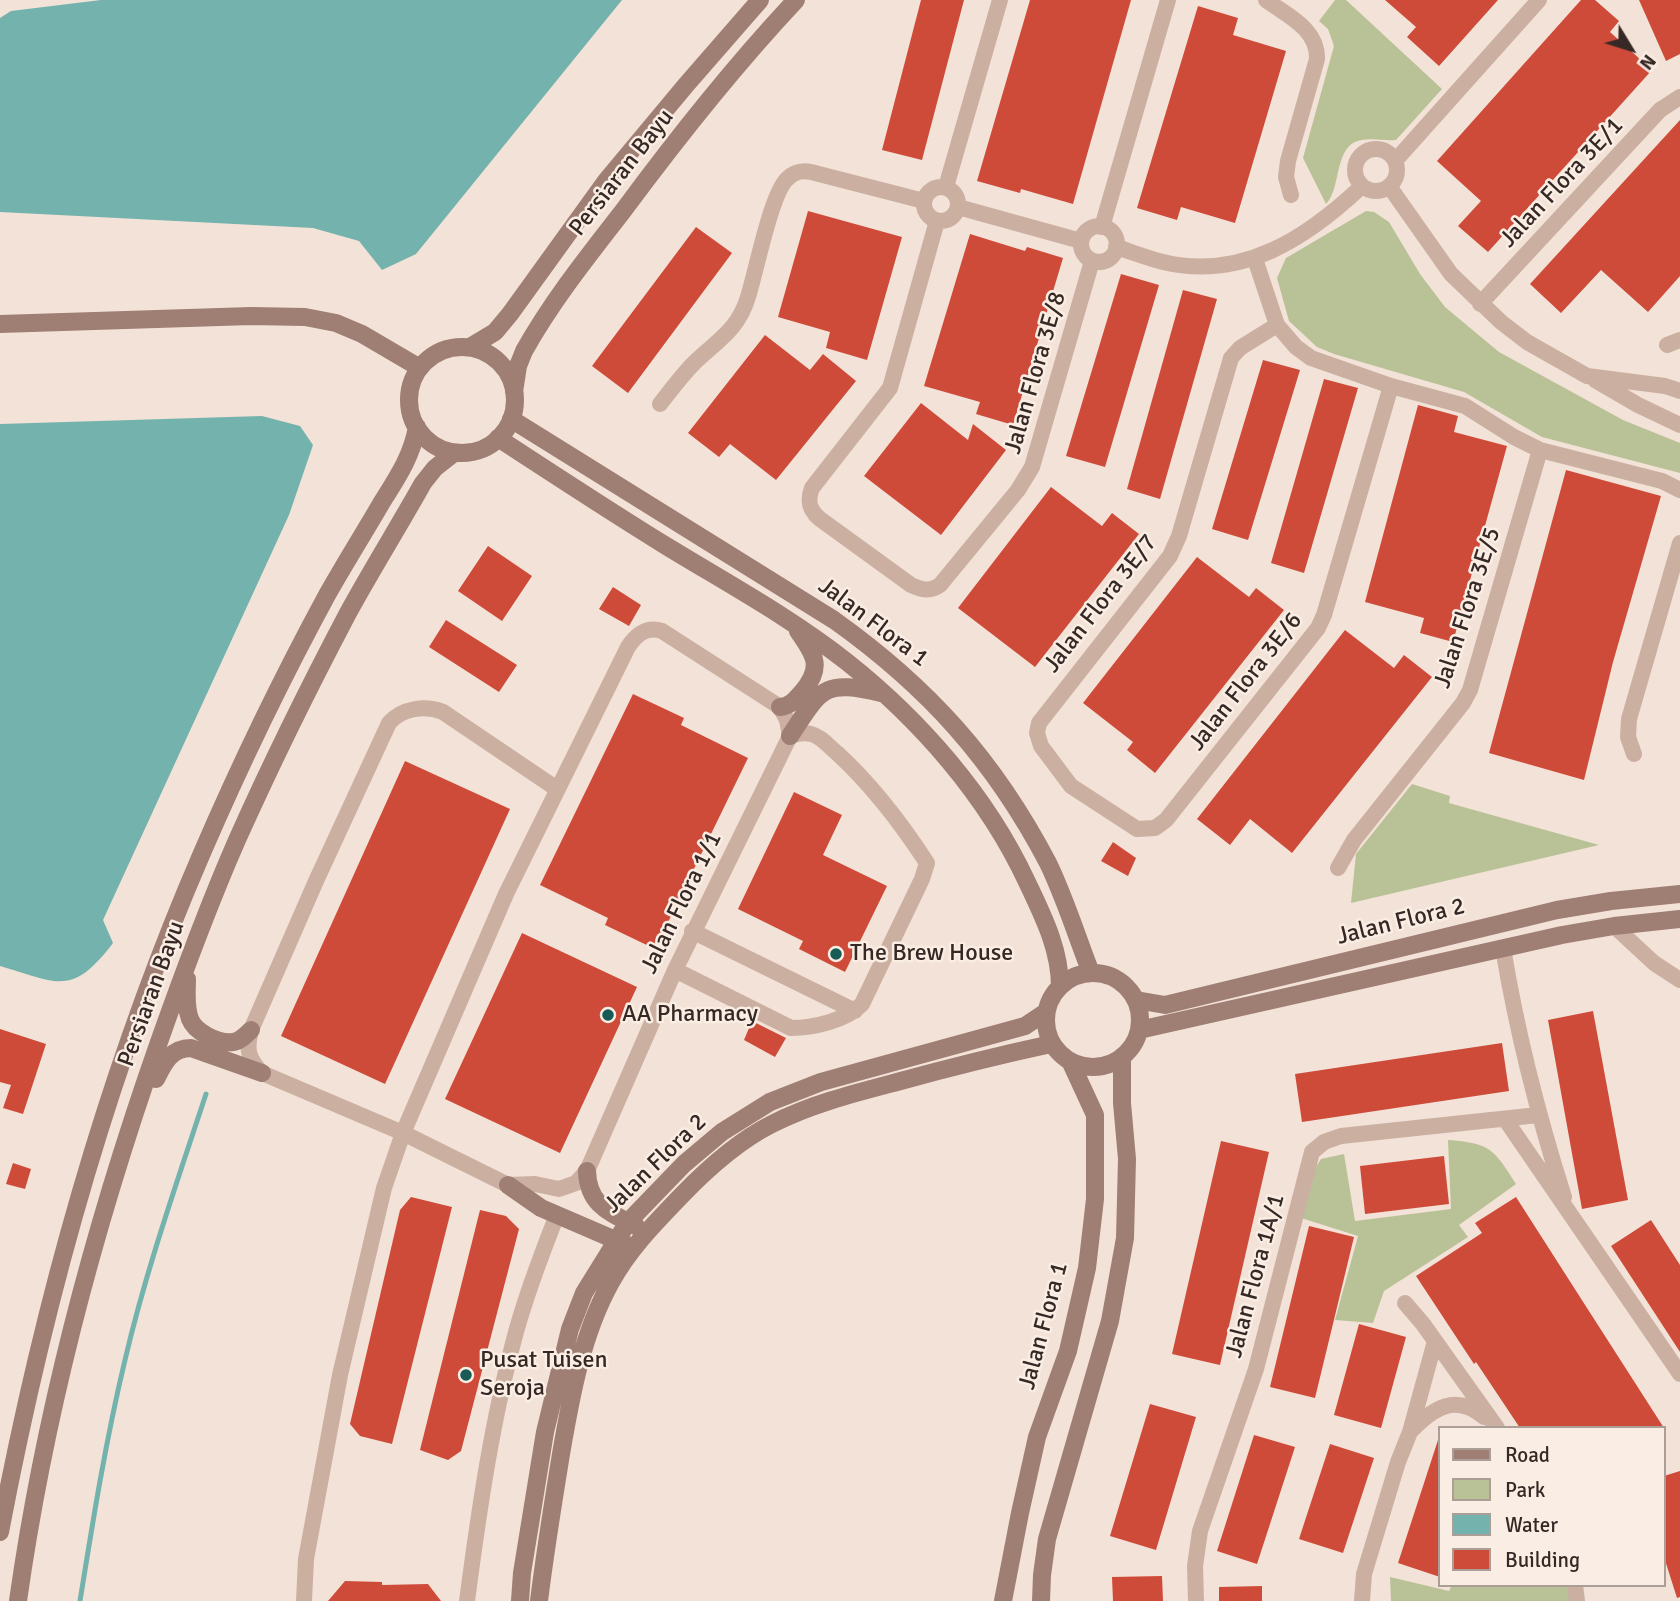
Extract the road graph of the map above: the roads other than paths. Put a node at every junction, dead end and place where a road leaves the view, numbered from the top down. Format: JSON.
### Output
{"nodes":[{"id":1,"x":760,"y":0,"type":"edge"},
{"id":2,"x":796,"y":0,"type":"edge"},
{"id":3,"x":1000,"y":0,"type":"edge"},
{"id":4,"x":1168,"y":0,"type":"edge"},
{"id":5,"x":1266,"y":0,"type":"edge"},
{"id":6,"x":1539,"y":0,"type":"edge"},
{"id":7,"x":1680,"y":97,"type":"edge"},
{"id":8,"x":1395,"y":161,"type":"junction"},
{"id":9,"x":1362,"y":186,"type":"junction"},
{"id":10,"x":1389,"y":186,"type":"junction"},
{"id":11,"x":946,"y":187,"type":"junction"},
{"id":12,"x":1291,"y":195,"type":"dead end"},
{"id":13,"x":924,"y":201,"type":"junction"},
{"id":14,"x":958,"y":207,"type":"junction"},
{"id":15,"x":937,"y":221,"type":"junction"},
{"id":16,"x":1102,"y":227,"type":"junction"},
{"id":17,"x":1081,"y":241,"type":"junction"},
{"id":18,"x":1116,"y":247,"type":"junction"},
{"id":19,"x":1255,"y":259,"type":"junction"},
{"id":20,"x":1092,"y":261,"type":"junction"},
{"id":21,"x":1480,"y":304,"type":"junction"},
{"id":22,"x":0,"y":324,"type":"edge"},
{"id":23,"x":1277,"y":325,"type":"junction"},
{"id":24,"x":470,"y":347,"type":"junction"},
{"id":25,"x":419,"y":368,"type":"junction"},
{"id":26,"x":1587,"y":376,"type":"junction"},
{"id":27,"x":1391,"y":386,"type":"junction"},
{"id":28,"x":1680,"y":391,"type":"edge"},
{"id":29,"x":514,"y":392,"type":"junction"},
{"id":30,"x":660,"y":404,"type":"dead end"},
{"id":31,"x":511,"y":419,"type":"junction"},
{"id":32,"x":1680,"y":425,"type":"edge"},
{"id":33,"x":416,"y":427,"type":"junction"},
{"id":34,"x":498,"y":438,"type":"junction"},
{"id":35,"x":1540,"y":450,"type":"junction"},
{"id":36,"x":454,"y":453,"type":"junction"},
{"id":37,"x":1680,"y":490,"type":"edge"},
{"id":38,"x":1680,"y":543,"type":"edge"},
{"id":39,"x":792,"y":623,"type":"junction"},
{"id":40,"x":884,"y":694,"type":"junction"},
{"id":41,"x":780,"y":706,"type":"junction"},
{"id":42,"x":790,"y":736,"type":"junction"},
{"id":43,"x":1634,"y":754,"type":"dead end"},
{"id":44,"x":557,"y":789,"type":"junction"},
{"id":45,"x":1081,"y":794,"type":"joint"},
{"id":46,"x":1338,"y":868,"type":"dead end"},
{"id":47,"x":1680,"y":894,"type":"edge"},
{"id":48,"x":1680,"y":919,"type":"edge"},
{"id":49,"x":1614,"y":926,"type":"junction"},
{"id":50,"x":692,"y":931,"type":"junction"},
{"id":51,"x":1503,"y":948,"type":"junction"},
{"id":52,"x":188,"y":962,"type":"junction"},
{"id":53,"x":674,"y":970,"type":"junction"},
{"id":54,"x":1091,"y":973,"type":"junction"},
{"id":55,"x":1680,"y":980,"type":"edge"},
{"id":56,"x":1060,"y":987,"type":"junction"},
{"id":57,"x":1136,"y":1000,"type":"junction"},
{"id":58,"x":855,"y":1011,"type":"junction"},
{"id":59,"x":1046,"y":1012,"type":"junction"},
{"id":60,"x":251,"y":1030,"type":"junction"},
{"id":61,"x":1139,"y":1030,"type":"junction"},
{"id":62,"x":1051,"y":1044,"type":"junction"},
{"id":63,"x":1122,"y":1058,"type":"junction"},
{"id":64,"x":1071,"y":1063,"type":"junction"},
{"id":65,"x":262,"y":1073,"type":"junction"},
{"id":66,"x":1538,"y":1115,"type":"junction"},
{"id":67,"x":1505,"y":1119,"type":"junction"},
{"id":68,"x":131,"y":1122,"type":"junction"},
{"id":69,"x":403,"y":1133,"type":"junction"},
{"id":70,"x":587,"y":1171,"type":"junction"},
{"id":71,"x":508,"y":1185,"type":"junction"},
{"id":72,"x":1569,"y":1213,"type":"junction"},
{"id":73,"x":556,"y":1215,"type":"junction"},
{"id":74,"x":628,"y":1222,"type":"junction"},
{"id":75,"x":646,"y":1231,"type":"junction"},
{"id":76,"x":616,"y":1239,"type":"junction"},
{"id":77,"x":633,"y":1248,"type":"junction"},
{"id":78,"x":1405,"y":1303,"type":"dead end"},
{"id":79,"x":1435,"y":1341,"type":"junction"},
{"id":80,"x":1680,"y":1374,"type":"edge"},
{"id":81,"x":1495,"y":1426,"type":"edge"},
{"id":82,"x":1496,"y":1426,"type":"edge"},
{"id":83,"x":1410,"y":1432,"type":"junction"},
{"id":84,"x":0,"y":1532,"type":"edge"},
{"id":85,"x":18,"y":1601,"type":"edge"},
{"id":86,"x":304,"y":1601,"type":"edge"},
{"id":87,"x":467,"y":1601,"type":"edge"},
{"id":88,"x":520,"y":1601,"type":"edge"},
{"id":89,"x":540,"y":1601,"type":"edge"},
{"id":90,"x":1003,"y":1601,"type":"edge"},
{"id":91,"x":1041,"y":1601,"type":"edge"},
{"id":92,"x":1196,"y":1601,"type":"edge"},
{"id":93,"x":1362,"y":1601,"type":"edge"}],
"edges":[{"from":1,"to":24,"type":"street","name":"Persiaran Bayu"},
{"from":2,"to":29,"type":"street","name":"Persiaran Bayu"},
{"from":3,"to":11,"type":"street"},
{"from":4,"to":16,"type":"street"},
{"from":5,"to":12,"type":"street"},
{"from":6,"to":8,"type":"street"},
{"from":7,"to":21,"type":"street","name":"Jalan Flora 3E/1"},
{"from":8,"to":9,"type":"street"},
{"from":8,"to":10,"type":"street"},
{"from":9,"to":10,"type":"street"},
{"from":9,"to":19,"type":"street"},
{"from":10,"to":21,"type":"street"},
{"from":11,"to":13,"type":"street"},
{"from":11,"to":14,"type":"street"},
{"from":13,"to":15,"type":"street"},
{"from":13,"to":30,"type":"street"},
{"from":14,"to":15,"type":"street"},
{"from":14,"to":17,"type":"street"},
{"from":15,"to":20,"type":"street","name":"Jalan Flora 3E/8"},
{"from":16,"to":17,"type":"street"},
{"from":16,"to":18,"type":"street"},
{"from":17,"to":20,"type":"street"},
{"from":18,"to":19,"type":"street"},
{"from":18,"to":20,"type":"street"},
{"from":19,"to":23,"type":"street"},
{"from":21,"to":26,"type":"street"},
{"from":22,"to":25,"type":"street"},
{"from":23,"to":27,"type":"street"},
{"from":23,"to":45,"type":"street","name":"Jalan Flora 3E/7"},
{"from":24,"to":25,"type":"street","name":"Persiaran Bayu"},
{"from":24,"to":29,"type":"street"},
{"from":25,"to":33,"type":"street","name":"Persiaran Bayu"},
{"from":26,"to":28,"type":"street"},
{"from":26,"to":32,"type":"street"},
{"from":27,"to":35,"type":"street"},
{"from":27,"to":45,"type":"street","name":"Jalan Flora 3E/6"},
{"from":29,"to":31,"type":"street","name":"Persiaran Bayu"},
{"from":31,"to":34,"type":"street","name":"Persiaran Bayu"},
{"from":31,"to":54,"type":"street","name":"Jalan Flora 1"},
{"from":33,"to":36,"type":"street"},
{"from":33,"to":84,"type":"street","name":"Persiaran Bayu"},
{"from":34,"to":36,"type":"street","name":"Persiaran Bayu"},
{"from":34,"to":39,"type":"street","name":"Jalan Flora 1"},
{"from":35,"to":37,"type":"street"},
{"from":35,"to":46,"type":"street","name":"Jalan Flora 3E/5"},
{"from":36,"to":52,"type":"street","name":"Persiaran Bayu"},
{"from":38,"to":43,"type":"street"},
{"from":39,"to":40,"type":"street","name":"Jalan Flora 1"},
{"from":39,"to":41,"type":"street"},
{"from":40,"to":42,"type":"street"},
{"from":40,"to":56,"type":"street","name":"Jalan Flora 1"},
{"from":41,"to":42,"type":"street"},
{"from":41,"to":44,"type":"street"},
{"from":42,"to":50,"type":"street","name":"Jalan Flora 1/1"},
{"from":42,"to":58,"type":"street"},
{"from":44,"to":60,"type":"street"},
{"from":44,"to":69,"type":"street"},
{"from":47,"to":57,"type":"street","name":"Jalan Flora 2"},
{"from":48,"to":49,"type":"street","name":"Jalan Flora 2"},
{"from":49,"to":51,"type":"street","name":"Jalan Flora 2"},
{"from":49,"to":55,"type":"street"},
{"from":50,"to":53,"type":"street","name":"Jalan Flora 1/1"},
{"from":50,"to":58,"type":"street"},
{"from":51,"to":61,"type":"street","name":"Jalan Flora 2"},
{"from":51,"to":66,"type":"street"},
{"from":52,"to":60,"type":"street"},
{"from":52,"to":68,"type":"street","name":"Persiaran Bayu"},
{"from":53,"to":58,"type":"street"},
{"from":53,"to":70,"type":"street","name":"Jalan Flora 1/1"},
{"from":54,"to":56,"type":"street"},
{"from":54,"to":57,"type":"street"},
{"from":56,"to":59,"type":"street"},
{"from":57,"to":61,"type":"street"},
{"from":59,"to":62,"type":"street"},
{"from":59,"to":74,"type":"street","name":"Jalan Flora 2"},
{"from":60,"to":65,"type":"street"},
{"from":61,"to":63,"type":"street"},
{"from":62,"to":64,"type":"street","name":"Jalan Flora 1"},
{"from":62,"to":75,"type":"street","name":"Jalan Flora 2"},
{"from":63,"to":64,"type":"street"},
{"from":63,"to":91,"type":"street"},
{"from":64,"to":90,"type":"street","name":"Jalan Flora 1"},
{"from":65,"to":68,"type":"street"},
{"from":65,"to":69,"type":"street"},
{"from":66,"to":67,"type":"street","name":"Jalan Flora 1A/1"},
{"from":66,"to":72,"type":"street"},
{"from":67,"to":72,"type":"street"},
{"from":67,"to":92,"type":"street","name":"Jalan Flora 1A/1"},
{"from":68,"to":85,"type":"street","name":"Persiaran Bayu"},
{"from":69,"to":71,"type":"street"},
{"from":69,"to":86,"type":"street"},
{"from":70,"to":71,"type":"street"},
{"from":70,"to":74,"type":"street"},
{"from":71,"to":73,"type":"street"},
{"from":72,"to":80,"type":"street"},
{"from":73,"to":76,"type":"street"},
{"from":73,"to":87,"type":"street"},
{"from":74,"to":75,"type":"street"},
{"from":74,"to":76,"type":"street","name":"Jalan Flora 2"},
{"from":75,"to":77,"type":"street","name":"Jalan Flora 2"},
{"from":76,"to":77,"type":"street"},
{"from":76,"to":88,"type":"street","name":"Jalan Flora 2"},
{"from":77,"to":89,"type":"street","name":"Jalan Flora 2"},
{"from":78,"to":79,"type":"street"},
{"from":79,"to":82,"type":"street"},
{"from":79,"to":83,"type":"street"},
{"from":81,"to":83,"type":"street"},
{"from":83,"to":93,"type":"street"}]}
